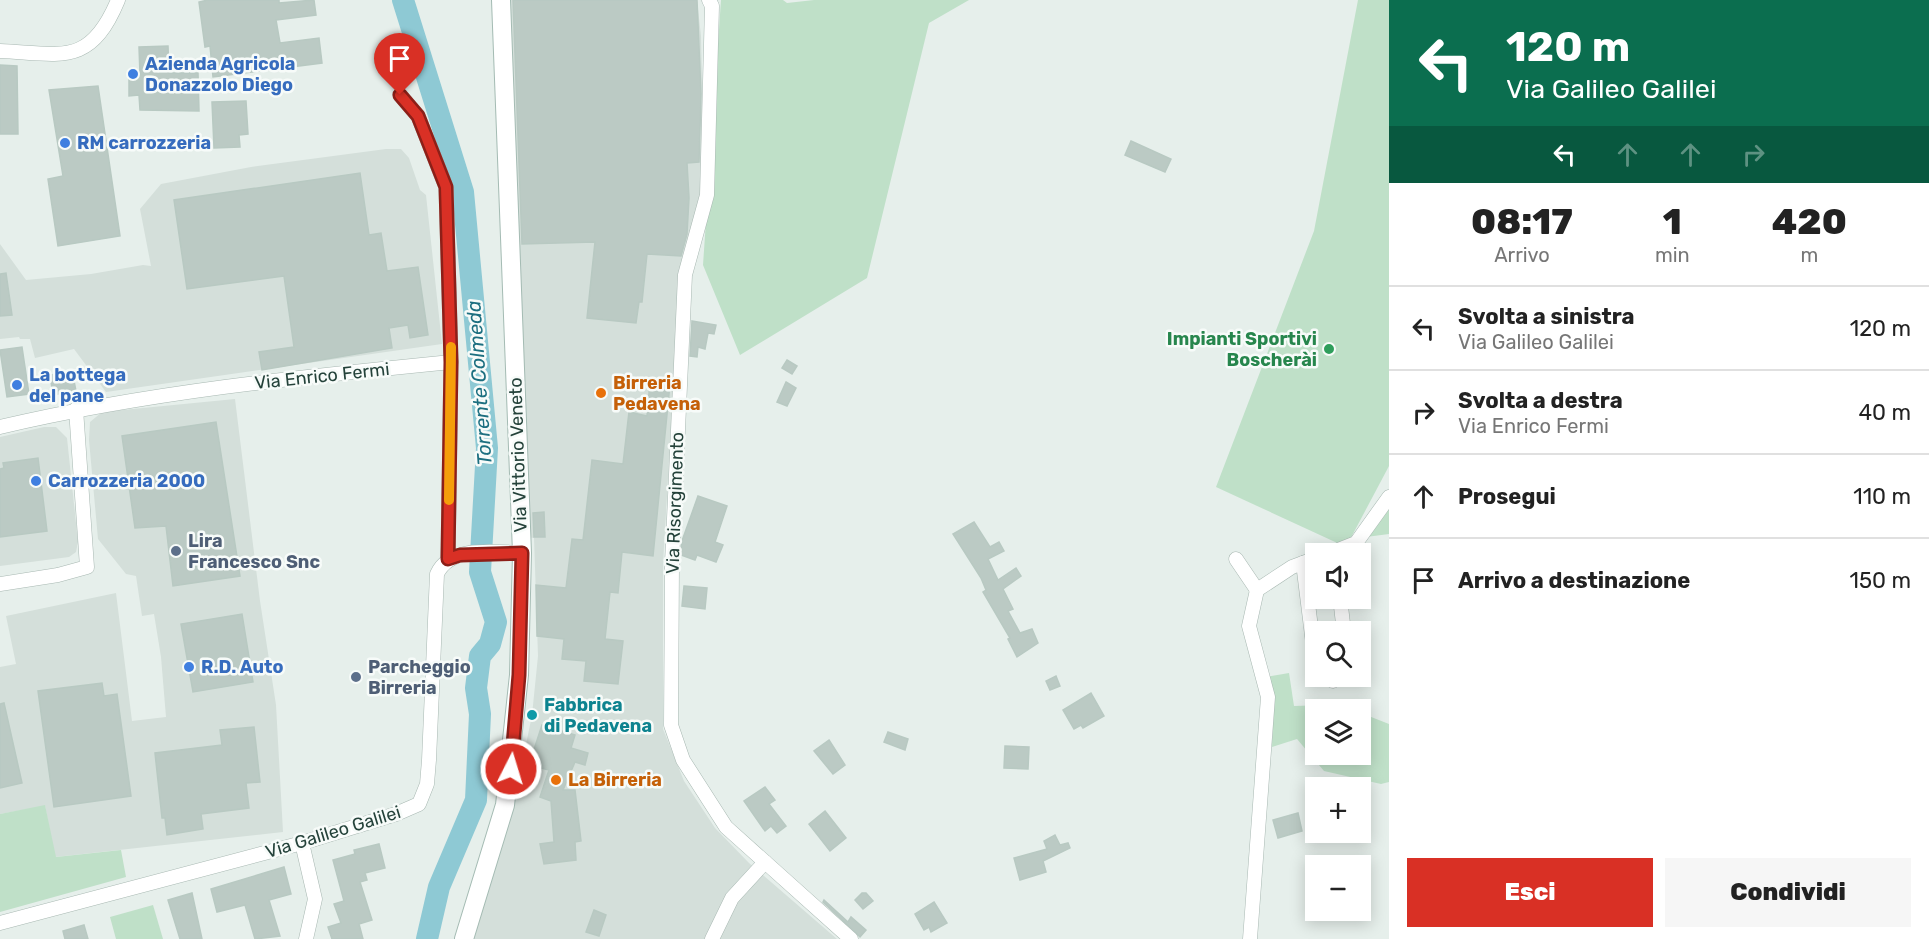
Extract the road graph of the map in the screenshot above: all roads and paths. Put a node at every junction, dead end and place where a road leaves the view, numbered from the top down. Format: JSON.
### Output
{"nodes":[{"id":1,"x":118,"y":0,"type":"edge"},
{"id":2,"x":501,"y":0,"type":"edge"},
{"id":3,"x":709,"y":0,"type":"edge"},
{"id":4,"x":0,"y":51,"type":"edge"},
{"id":5,"x":400,"y":95,"type":"dead end"},
{"id":6,"x":451,"y":362,"type":"junction"},
{"id":7,"x":76,"y":409,"type":"junction"},
{"id":8,"x":0,"y":427,"type":"edge"},
{"id":9,"x":1389,"y":498,"type":"edge"},
{"id":10,"x":1356,"y":543,"type":"edge"},
{"id":11,"x":522,"y":553,"type":"junction"},
{"id":12,"x":454,"y":557,"type":"junction"},
{"id":13,"x":1236,"y":559,"type":"dead end"},
{"id":14,"x":1305,"y":563,"type":"edge"},
{"id":15,"x":0,"y":584,"type":"edge"},
{"id":16,"x":1257,"y":590,"type":"junction"},
{"id":17,"x":302,"y":843,"type":"junction"},
{"id":18,"x":765,"y":862,"type":"junction"},
{"id":19,"x":0,"y":923,"type":"edge"},
{"id":20,"x":306,"y":939,"type":"edge"},
{"id":21,"x":464,"y":939,"type":"edge"},
{"id":22,"x":712,"y":939,"type":"edge"},
{"id":23,"x":851,"y":939,"type":"edge"},
{"id":24,"x":1250,"y":939,"type":"edge"}],
"edges":[{"from":1,"to":4,"type":"street"},
{"from":2,"to":11,"type":"main road","name":"Via Vittorio Veneto"},
{"from":3,"to":18,"type":"street","name":"Via Risorgimento"},
{"from":5,"to":6,"type":"street"},
{"from":6,"to":7,"type":"street","name":"Via Enrico Fermi"},
{"from":6,"to":12,"type":"street"},
{"from":7,"to":8,"type":"street","name":"Via Enrico Fermi"},
{"from":7,"to":15,"type":"street"},
{"from":9,"to":10,"type":"street"},
{"from":11,"to":12,"type":"street"},
{"from":11,"to":21,"type":"main road","name":"Via Vittorio Veneto"},
{"from":12,"to":17,"type":"street","name":"Via Galileo Galilei"},
{"from":13,"to":16,"type":"street"},
{"from":14,"to":16,"type":"street"},
{"from":16,"to":24,"type":"street"},
{"from":17,"to":19,"type":"street","name":"Via Galileo Galilei"},
{"from":17,"to":20,"type":"street"},
{"from":18,"to":22,"type":"street"},
{"from":18,"to":23,"type":"street","name":"Via Risorgimento"}]}
